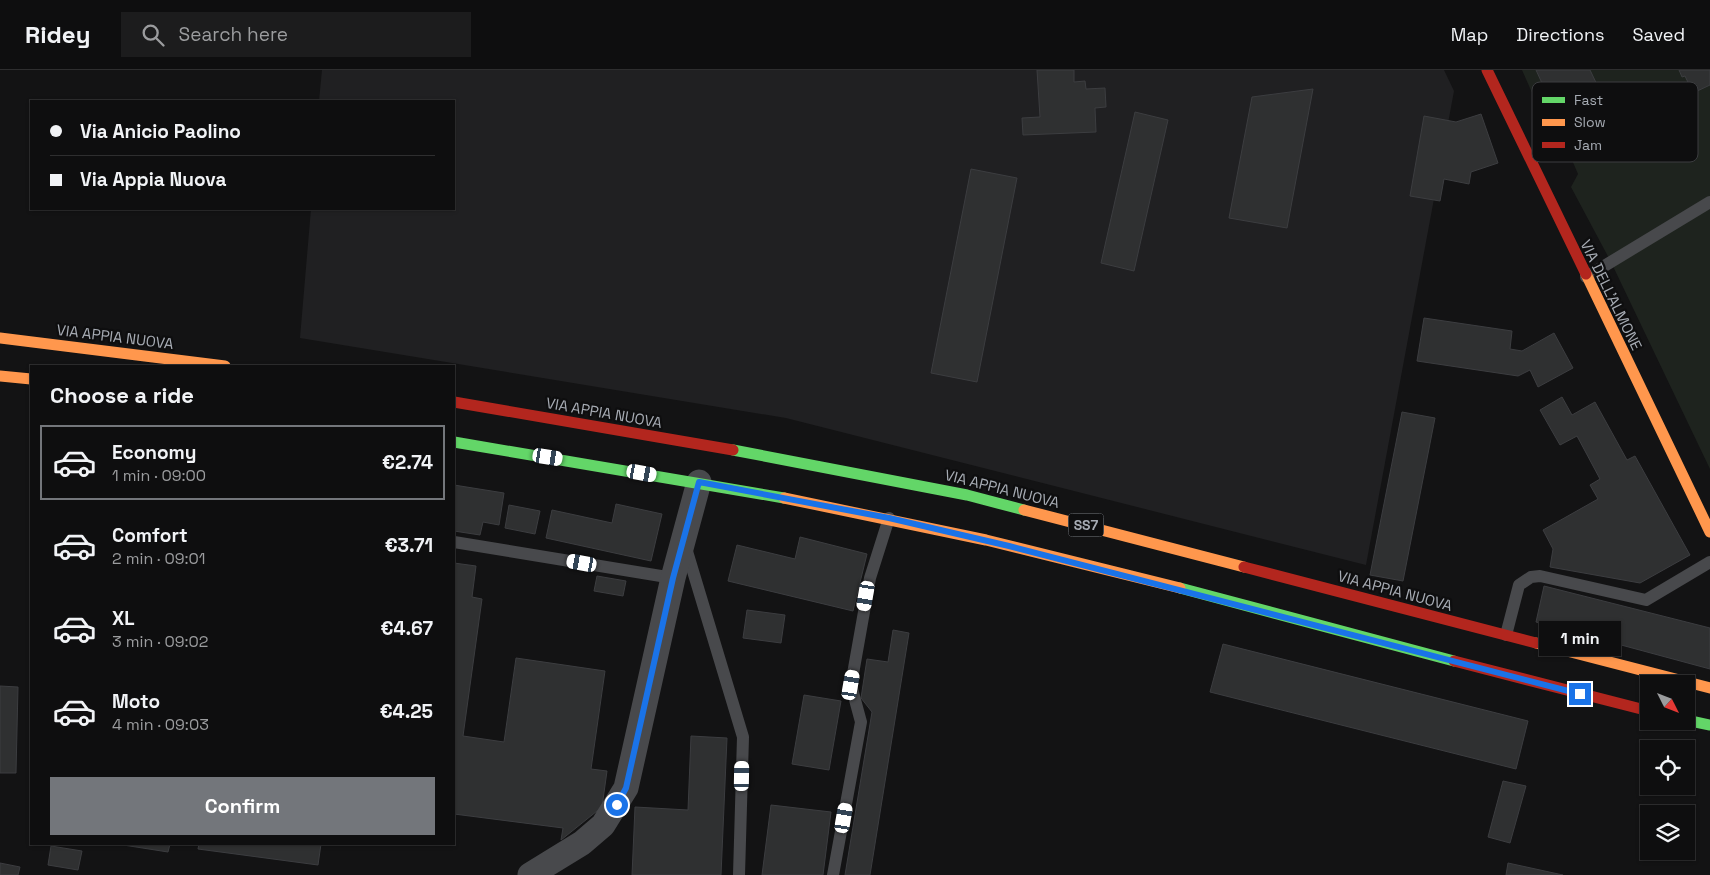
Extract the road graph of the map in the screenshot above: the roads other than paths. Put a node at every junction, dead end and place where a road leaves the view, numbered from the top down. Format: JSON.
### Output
{"nodes":[{"id":1,"x":1487,"y":70,"type":"edge"},
{"id":2,"x":1710,"y":202,"type":"edge"},
{"id":3,"x":1586,"y":277,"type":"junction"},
{"id":4,"x":0,"y":338,"type":"edge"},
{"id":5,"x":217,"y":365,"type":"edge"},
{"id":6,"x":0,"y":376,"type":"edge"},
{"id":7,"x":30,"y":379,"type":"edge"},
{"id":8,"x":455,"y":402,"type":"edge"},
{"id":9,"x":455,"y":442,"type":"edge"},
{"id":10,"x":699,"y":482,"type":"junction"},
{"id":11,"x":889,"y":518,"type":"junction"},
{"id":12,"x":1710,"y":532,"type":"edge"},
{"id":13,"x":684,"y":541,"type":"junction"},
{"id":14,"x":455,"y":542,"type":"edge"},
{"id":15,"x":1710,"y":562,"type":"edge"},
{"id":16,"x":673,"y":578,"type":"junction"},
{"id":17,"x":1506,"y":635,"type":"junction"},
{"id":18,"x":1710,"y":688,"type":"edge"},
{"id":19,"x":1640,"y":709,"type":"edge"},
{"id":20,"x":1695,"y":722,"type":"edge"},
{"id":21,"x":1710,"y":725,"type":"edge"},
{"id":22,"x":530,"y":875,"type":"edge"},
{"id":23,"x":740,"y":875,"type":"edge"},
{"id":24,"x":833,"y":875,"type":"edge"}],
"edges":[{"from":1,"to":3,"type":"main road","name":"VIA DELL'ALMONE"},
{"from":2,"to":3,"type":"lane"},
{"from":3,"to":12,"type":"main road","name":"VIA DELL'ALMONE"},
{"from":4,"to":5,"type":"main road","name":"VIA APPIA NUOVA"},
{"from":6,"to":7,"type":"main road"},
{"from":8,"to":17,"type":"main road","name":"VIA APPIA NUOVA","number":"SS7"},
{"from":9,"to":10,"type":"main road"},
{"from":10,"to":11,"type":"main road"},
{"from":10,"to":13,"type":"street"},
{"from":11,"to":19,"type":"main road"},
{"from":11,"to":24,"type":"lane"},
{"from":13,"to":16,"type":"street"},
{"from":13,"to":23,"type":"lane"},
{"from":14,"to":16,"type":"lane"},
{"from":15,"to":17,"type":"lane"},
{"from":16,"to":22,"type":"street"},
{"from":17,"to":18,"type":"main road","name":"VIA APPIA NUOVA","number":"SS7"},
{"from":20,"to":21,"type":"main road"}]}
